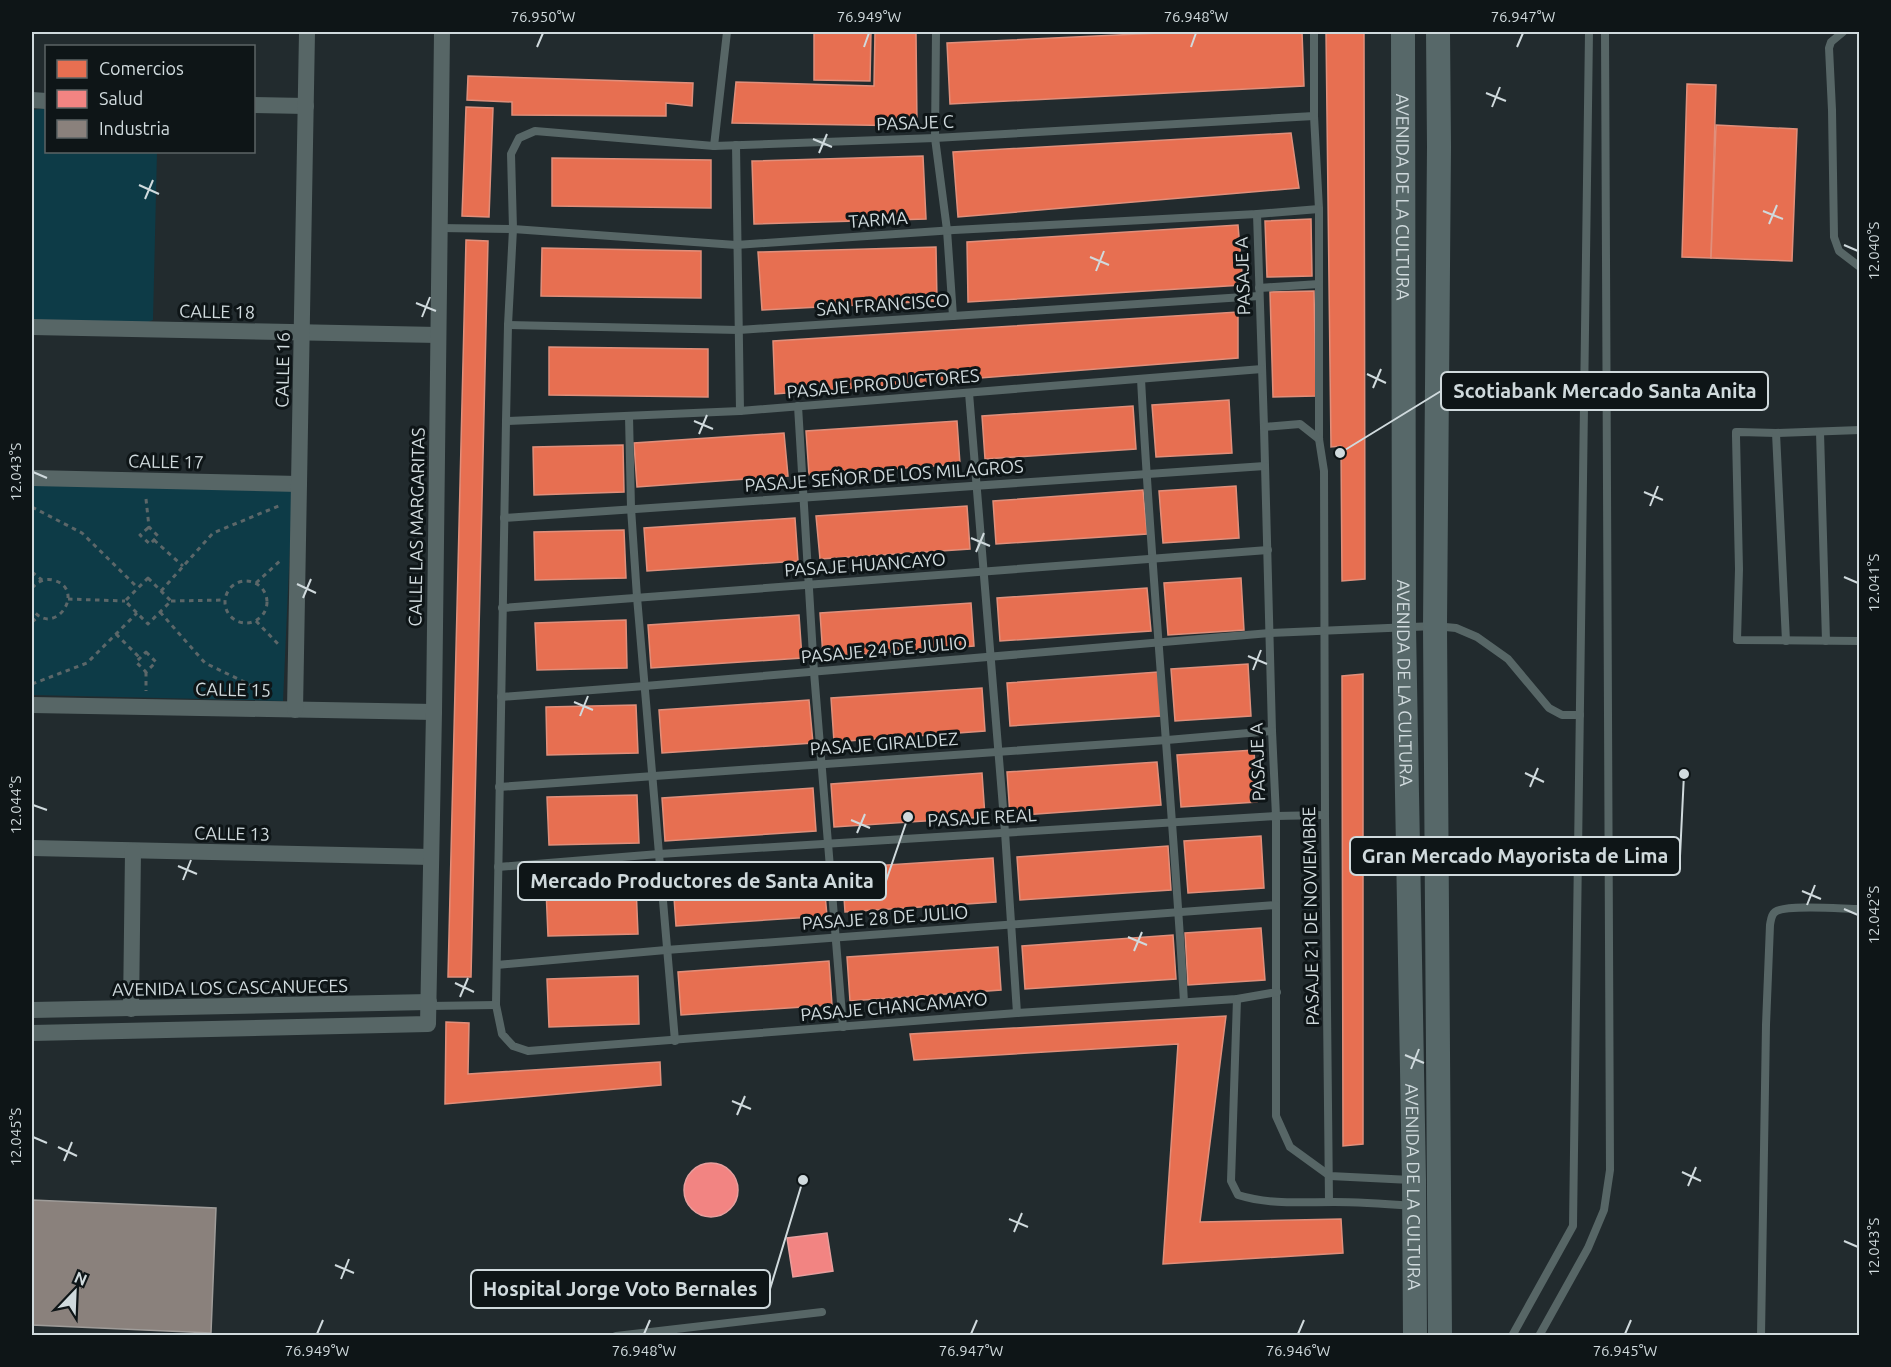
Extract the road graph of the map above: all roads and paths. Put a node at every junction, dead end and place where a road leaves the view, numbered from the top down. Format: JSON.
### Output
{"nodes":[{"id":1,"x":307,"y":32,"type":"edge"},
{"id":2,"x":441,"y":32,"type":"edge"},
{"id":3,"x":727,"y":32,"type":"edge"},
{"id":4,"x":936,"y":32,"type":"edge"},
{"id":5,"x":1314,"y":32,"type":"edge"},
{"id":6,"x":1403,"y":32,"type":"edge"},
{"id":7,"x":1438,"y":32,"type":"edge"},
{"id":8,"x":1589,"y":32,"type":"edge"},
{"id":9,"x":1605,"y":32,"type":"edge"},
{"id":10,"x":1843,"y":32,"type":"edge"},
{"id":11,"x":255,"y":105,"type":"edge"},
{"id":12,"x":306,"y":106,"type":"junction"},
{"id":13,"x":1314,"y":116,"type":"junction"},
{"id":14,"x":935,"y":138,"type":"junction"},
{"id":15,"x":736,"y":145,"type":"junction"},
{"id":16,"x":714,"y":146,"type":"junction"},
{"id":17,"x":1319,"y":209,"type":"junction"},
{"id":18,"x":1257,"y":214,"type":"junction"},
{"id":19,"x":439,"y":228,"type":"junction"},
{"id":20,"x":513,"y":229,"type":"junction"},
{"id":21,"x":947,"y":231,"type":"junction"},
{"id":22,"x":736,"y":245,"type":"junction"},
{"id":23,"x":1860,"y":267,"type":"edge"},
{"id":24,"x":1319,"y":284,"type":"junction"},
{"id":25,"x":1259,"y":292,"type":"junction"},
{"id":26,"x":952,"y":316,"type":"junction"},
{"id":27,"x":508,"y":326,"type":"junction"},
{"id":28,"x":32,"y":327,"type":"edge"},
{"id":29,"x":739,"y":330,"type":"junction"},
{"id":30,"x":302,"y":332,"type":"junction"},
{"id":31,"x":438,"y":335,"type":"junction"},
{"id":32,"x":1262,"y":369,"type":"junction"},
{"id":33,"x":1141,"y":379,"type":"junction"},
{"id":34,"x":969,"y":393,"type":"junction"},
{"id":35,"x":798,"y":406,"type":"junction"},
{"id":36,"x":740,"y":411,"type":"junction"},
{"id":37,"x":629,"y":416,"type":"junction"},
{"id":38,"x":506,"y":421,"type":"junction"},
{"id":39,"x":1264,"y":428,"type":"junction"},
{"id":40,"x":1860,"y":430,"type":"edge"},
{"id":41,"x":1820,"y":432,"type":"junction"},
{"id":42,"x":1776,"y":433,"type":"junction"},
{"id":43,"x":1319,"y":439,"type":"junction"},
{"id":44,"x":1265,"y":466,"type":"junction"},
{"id":45,"x":1146,"y":474,"type":"junction"},
{"id":46,"x":32,"y":478,"type":"edge"},
{"id":47,"x":299,"y":484,"type":"junction"},
{"id":48,"x":975,"y":485,"type":"junction"},
{"id":49,"x":804,"y":497,"type":"junction"},
{"id":50,"x":146,"y":499,"type":"dead end"},
{"id":51,"x":282,"y":505,"type":"dead end"},
{"id":52,"x":32,"y":507,"type":"edge"},
{"id":53,"x":631,"y":508,"type":"junction"},
{"id":54,"x":504,"y":518,"type":"junction"},
{"id":55,"x":149,"y":527,"type":"junction"},
{"id":56,"x":154,"y":540,"type":"junction"},
{"id":57,"x":1268,"y":550,"type":"junction"},
{"id":58,"x":1152,"y":559,"type":"junction"},
{"id":59,"x":281,"y":560,"type":"dead end"},
{"id":60,"x":183,"y":567,"type":"junction"},
{"id":61,"x":32,"y":572,"type":"edge"},
{"id":62,"x":983,"y":572,"type":"junction"},
{"id":63,"x":42,"y":580,"type":"junction"},
{"id":64,"x":256,"y":583,"type":"junction"},
{"id":65,"x":808,"y":585,"type":"junction"},
{"id":66,"x":32,"y":588,"type":"edge"},
{"id":67,"x":138,"y":588,"type":"junction"},
{"id":68,"x":161,"y":591,"type":"junction"},
{"id":69,"x":637,"y":597,"type":"junction"},
{"id":70,"x":68,"y":599,"type":"junction"},
{"id":71,"x":225,"y":600,"type":"junction"},
{"id":72,"x":125,"y":601,"type":"junction"},
{"id":73,"x":171,"y":601,"type":"junction"},
{"id":74,"x":502,"y":608,"type":"junction"},
{"id":75,"x":32,"y":609,"type":"edge"},
{"id":76,"x":160,"y":612,"type":"junction"},
{"id":77,"x":137,"y":613,"type":"junction"},
{"id":78,"x":39,"y":616,"type":"junction"},
{"id":79,"x":256,"y":621,"type":"junction"},
{"id":80,"x":32,"y":622,"type":"edge"},
{"id":81,"x":1435,"y":627,"type":"junction"},
{"id":82,"x":1404,"y":628,"type":"junction"},
{"id":83,"x":1324,"y":631,"type":"junction"},
{"id":84,"x":1270,"y":633,"type":"junction"},
{"id":85,"x":116,"y":634,"type":"junction"},
{"id":86,"x":1860,"y":640,"type":"edge"},
{"id":87,"x":1786,"y":641,"type":"junction"},
{"id":88,"x":1826,"y":641,"type":"junction"},
{"id":89,"x":1159,"y":642,"type":"junction"},
{"id":90,"x":285,"y":652,"type":"dead end"},
{"id":91,"x":990,"y":657,"type":"junction"},
{"id":92,"x":140,"y":658,"type":"junction"},
{"id":93,"x":146,"y":672,"type":"junction"},
{"id":94,"x":814,"y":672,"type":"junction"},
{"id":95,"x":32,"y":684,"type":"edge"},
{"id":96,"x":645,"y":686,"type":"junction"},
{"id":97,"x":264,"y":692,"type":"dead end"},
{"id":98,"x":146,"y":697,"type":"dead end"},
{"id":99,"x":501,"y":697,"type":"junction"},
{"id":100,"x":32,"y":705,"type":"edge"},
{"id":101,"x":295,"y":710,"type":"junction"},
{"id":102,"x":434,"y":712,"type":"junction"},
{"id":103,"x":1580,"y":715,"type":"junction"},
{"id":104,"x":1272,"y":731,"type":"junction"},
{"id":105,"x":1167,"y":740,"type":"junction"},
{"id":106,"x":999,"y":752,"type":"junction"},
{"id":107,"x":822,"y":764,"type":"junction"},
{"id":108,"x":653,"y":776,"type":"junction"},
{"id":109,"x":499,"y":787,"type":"junction"},
{"id":110,"x":1325,"y":815,"type":"junction"},
{"id":111,"x":1276,"y":816,"type":"junction"},
{"id":112,"x":1173,"y":822,"type":"junction"},
{"id":113,"x":1005,"y":832,"type":"junction"},
{"id":114,"x":828,"y":843,"type":"junction"},
{"id":115,"x":32,"y":848,"type":"edge"},
{"id":116,"x":133,"y":851,"type":"junction"},
{"id":117,"x":659,"y":854,"type":"junction"},
{"id":118,"x":431,"y":857,"type":"junction"},
{"id":119,"x":498,"y":867,"type":"junction"},
{"id":120,"x":1276,"y":905,"type":"junction"},
{"id":121,"x":1860,"y":909,"type":"edge"},
{"id":122,"x":1179,"y":911,"type":"junction"},
{"id":123,"x":1012,"y":924,"type":"junction"},
{"id":124,"x":836,"y":937,"type":"junction"},
{"id":125,"x":666,"y":950,"type":"junction"},
{"id":126,"x":497,"y":965,"type":"junction"},
{"id":127,"x":1277,"y":992,"type":"junction"},
{"id":128,"x":1237,"y":999,"type":"junction"},
{"id":129,"x":1184,"y":1002,"type":"junction"},
{"id":130,"x":336,"y":1004,"type":"junction"},
{"id":131,"x":429,"y":1004,"type":"junction"},
{"id":132,"x":496,"y":1005,"type":"junction"},
{"id":133,"x":249,"y":1006,"type":"junction"},
{"id":134,"x":131,"y":1009,"type":"junction"},
{"id":135,"x":32,"y":1010,"type":"edge"},
{"id":136,"x":1017,"y":1013,"type":"junction"},
{"id":137,"x":336,"y":1026,"type":"junction"},
{"id":138,"x":843,"y":1027,"type":"junction"},
{"id":139,"x":250,"y":1028,"type":"junction"},
{"id":140,"x":32,"y":1033,"type":"edge"},
{"id":141,"x":675,"y":1041,"type":"junction"},
{"id":142,"x":1330,"y":1176,"type":"junction"},
{"id":143,"x":1427,"y":1179,"type":"junction"},
{"id":144,"x":1329,"y":1202,"type":"junction"},
{"id":145,"x":1427,"y":1207,"type":"junction"},
{"id":146,"x":822,"y":1312,"type":"dead end"},
{"id":147,"x":616,"y":1335,"type":"edge"},
{"id":148,"x":1414,"y":1335,"type":"edge"},
{"id":149,"x":1440,"y":1335,"type":"edge"},
{"id":150,"x":1512,"y":1335,"type":"edge"},
{"id":151,"x":1539,"y":1335,"type":"edge"},
{"id":152,"x":1761,"y":1335,"type":"edge"}],
"edges":[{"from":1,"to":12,"type":"street","name":"CALLE 16"},
{"from":2,"to":19,"type":"street","name":"CALLE LAS MARGARITAS"},
{"from":3,"to":16,"type":"lane"},
{"from":4,"to":14,"type":"lane"},
{"from":5,"to":13,"type":"lane"},
{"from":6,"to":82,"type":"main road","name":"AVENIDA DE LA CULTURA"},
{"from":7,"to":81,"type":"main road","name":"AVENIDA DE LA CULTURA"},
{"from":8,"to":103,"type":"lane"},
{"from":9,"to":151,"type":"lane"},
{"from":10,"to":23,"type":"lane"},
{"from":11,"to":12,"type":"street"},
{"from":12,"to":30,"type":"street","name":"CALLE 16"},
{"from":13,"to":14,"type":"lane","name":"PASAJE C"},
{"from":13,"to":17,"type":"lane"},
{"from":14,"to":15,"type":"lane","name":"PASAJE C"},
{"from":14,"to":21,"type":"lane"},
{"from":15,"to":16,"type":"lane","name":"PASAJE C"},
{"from":15,"to":22,"type":"lane"},
{"from":16,"to":20,"type":"lane","name":"PASAJE C"},
{"from":17,"to":18,"type":"lane","name":"TARMA"},
{"from":17,"to":24,"type":"lane"},
{"from":18,"to":21,"type":"lane","name":"TARMA"},
{"from":18,"to":25,"type":"lane","name":"PASAJE A"},
{"from":19,"to":20,"type":"lane","name":"TARMA"},
{"from":19,"to":31,"type":"street","name":"CALLE LAS MARGARITAS"},
{"from":20,"to":22,"type":"lane","name":"TARMA"},
{"from":20,"to":27,"type":"lane"},
{"from":21,"to":22,"type":"lane","name":"TARMA"},
{"from":21,"to":26,"type":"lane"},
{"from":22,"to":29,"type":"lane"},
{"from":24,"to":25,"type":"lane","name":"SAN FRANCISCO"},
{"from":24,"to":43,"type":"lane"},
{"from":25,"to":26,"type":"lane","name":"SAN FRANCISCO"},
{"from":25,"to":32,"type":"lane","name":"PASAJE A"},
{"from":26,"to":29,"type":"lane","name":"SAN FRANCISCO"},
{"from":27,"to":29,"type":"lane","name":"SAN FRANCISCO"},
{"from":27,"to":38,"type":"lane"},
{"from":28,"to":30,"type":"street","name":"CALLE 18"},
{"from":29,"to":36,"type":"lane"},
{"from":30,"to":31,"type":"street","name":"CALLE 18"},
{"from":30,"to":47,"type":"street","name":"CALLE 16"},
{"from":31,"to":102,"type":"street","name":"CALLE LAS MARGARITAS"},
{"from":32,"to":33,"type":"lane","name":"PASAJE PRODUCTORES"},
{"from":32,"to":39,"type":"lane","name":"PASAJE A"},
{"from":33,"to":34,"type":"lane","name":"PASAJE PRODUCTORES"},
{"from":33,"to":45,"type":"lane"},
{"from":34,"to":35,"type":"lane","name":"PASAJE PRODUCTORES"},
{"from":34,"to":48,"type":"lane"},
{"from":35,"to":36,"type":"lane","name":"PASAJE PRODUCTORES"},
{"from":35,"to":49,"type":"lane"},
{"from":36,"to":37,"type":"lane","name":"PASAJE PRODUCTORES"},
{"from":37,"to":38,"type":"lane","name":"PASAJE PRODUCTORES"},
{"from":37,"to":53,"type":"lane"},
{"from":38,"to":54,"type":"lane"},
{"from":39,"to":43,"type":"lane"},
{"from":39,"to":44,"type":"lane","name":"PASAJE A"},
{"from":40,"to":41,"type":"lane"},
{"from":41,"to":42,"type":"lane"},
{"from":41,"to":88,"type":"lane"},
{"from":42,"to":87,"type":"lane"},
{"from":42,"to":87,"type":"lane"},
{"from":43,"to":83,"type":"lane","name":"PASAJE 21 DE NOVIEMBRE"},
{"from":44,"to":45,"type":"lane","name":"PASAJE SEÑOR DE LOS MILAGROS"},
{"from":44,"to":57,"type":"lane","name":"PASAJE A"},
{"from":45,"to":48,"type":"lane","name":"PASAJE SEÑOR DE LOS MILAGROS"},
{"from":45,"to":58,"type":"lane"},
{"from":46,"to":47,"type":"street","name":"CALLE 17"},
{"from":47,"to":101,"type":"street","name":"CALLE 16"},
{"from":48,"to":49,"type":"lane","name":"PASAJE SEÑOR DE LOS MILAGROS"},
{"from":48,"to":62,"type":"lane"},
{"from":49,"to":53,"type":"lane","name":"PASAJE SEÑOR DE LOS MILAGROS"},
{"from":49,"to":65,"type":"lane"},
{"from":50,"to":55,"type":"path"},
{"from":51,"to":60,"type":"path"},
{"from":52,"to":67,"type":"path"},
{"from":53,"to":54,"type":"lane","name":"PASAJE SEÑOR DE LOS MILAGROS"},
{"from":53,"to":69,"type":"lane"},
{"from":54,"to":74,"type":"lane"},
{"from":55,"to":56,"type":"path"},
{"from":55,"to":56,"type":"path"},
{"from":56,"to":60,"type":"path"},
{"from":57,"to":58,"type":"lane","name":"PASAJE HUANCAYO"},
{"from":57,"to":84,"type":"lane","name":"PASAJE A"},
{"from":58,"to":62,"type":"lane","name":"PASAJE HUANCAYO"},
{"from":58,"to":89,"type":"lane"},
{"from":59,"to":64,"type":"path"},
{"from":60,"to":68,"type":"path"},
{"from":61,"to":63,"type":"path"},
{"from":62,"to":65,"type":"lane","name":"PASAJE HUANCAYO"},
{"from":62,"to":91,"type":"lane"},
{"from":63,"to":66,"type":"path"},
{"from":63,"to":70,"type":"path"},
{"from":64,"to":71,"type":"path"},
{"from":64,"to":79,"type":"path"},
{"from":65,"to":69,"type":"lane","name":"PASAJE HUANCAYO"},
{"from":65,"to":94,"type":"lane"},
{"from":67,"to":68,"type":"path"},
{"from":67,"to":72,"type":"path"},
{"from":68,"to":73,"type":"path"},
{"from":69,"to":74,"type":"lane","name":"PASAJE HUANCAYO"},
{"from":69,"to":96,"type":"lane"},
{"from":70,"to":72,"type":"path"},
{"from":70,"to":78,"type":"path"},
{"from":71,"to":73,"type":"path"},
{"from":71,"to":79,"type":"path"},
{"from":72,"to":77,"type":"path"},
{"from":73,"to":76,"type":"path"},
{"from":74,"to":99,"type":"lane"},
{"from":75,"to":78,"type":"path"},
{"from":76,"to":77,"type":"path"},
{"from":76,"to":97,"type":"path"},
{"from":77,"to":85,"type":"path"},
{"from":78,"to":80,"type":"path"},
{"from":79,"to":90,"type":"path"},
{"from":81,"to":82,"type":"lane","name":"PASAJE 24 DE JULIO"},
{"from":81,"to":103,"type":"lane","name":"PASAJE 24 DE JULIO"},
{"from":81,"to":143,"type":"main road","name":"AVENIDA DE LA CULTURA"},
{"from":82,"to":83,"type":"lane","name":"PASAJE 24 DE JULIO"},
{"from":82,"to":143,"type":"main road","name":"AVENIDA DE LA CULTURA"},
{"from":83,"to":84,"type":"lane","name":"PASAJE 24 DE JULIO"},
{"from":83,"to":110,"type":"lane","name":"PASAJE 21 DE NOVIEMBRE"},
{"from":84,"to":89,"type":"lane","name":"PASAJE 24 DE JULIO"},
{"from":84,"to":104,"type":"lane","name":"PASAJE A"},
{"from":85,"to":92,"type":"path"},
{"from":85,"to":95,"type":"path"},
{"from":86,"to":88,"type":"lane"},
{"from":87,"to":88,"type":"lane"},
{"from":89,"to":91,"type":"lane","name":"PASAJE 24 DE JULIO"},
{"from":89,"to":105,"type":"lane"},
{"from":91,"to":94,"type":"lane","name":"PASAJE 24 DE JULIO"},
{"from":91,"to":106,"type":"lane"},
{"from":92,"to":93,"type":"path"},
{"from":92,"to":93,"type":"path"},
{"from":93,"to":98,"type":"path"},
{"from":94,"to":96,"type":"lane","name":"PASAJE 24 DE JULIO"},
{"from":94,"to":107,"type":"lane"},
{"from":96,"to":99,"type":"lane","name":"PASAJE 24 DE JULIO"},
{"from":96,"to":108,"type":"lane"},
{"from":99,"to":109,"type":"lane"},
{"from":100,"to":101,"type":"street","name":"CALLE 15"},
{"from":101,"to":102,"type":"street","name":"CALLE 15"},
{"from":102,"to":118,"type":"street","name":"CALLE LAS MARGARITAS"},
{"from":103,"to":150,"type":"lane"},
{"from":104,"to":105,"type":"lane","name":"PASAJE GIRALDEZ"},
{"from":104,"to":111,"type":"lane","name":"PASAJE A"},
{"from":105,"to":106,"type":"lane","name":"PASAJE GIRALDEZ"},
{"from":105,"to":112,"type":"lane"},
{"from":106,"to":107,"type":"lane","name":"PASAJE GIRALDEZ"},
{"from":106,"to":113,"type":"lane"},
{"from":107,"to":108,"type":"lane","name":"PASAJE GIRALDEZ"},
{"from":107,"to":114,"type":"lane"},
{"from":108,"to":109,"type":"lane","name":"PASAJE GIRALDEZ"},
{"from":108,"to":117,"type":"lane"},
{"from":109,"to":119,"type":"lane"},
{"from":110,"to":111,"type":"lane","name":"PASAJE REAL"},
{"from":110,"to":142,"type":"lane","name":"PASAJE 21 DE NOVIEMBRE"},
{"from":111,"to":112,"type":"lane","name":"PASAJE REAL"},
{"from":111,"to":120,"type":"lane","name":"PASAJE A"},
{"from":112,"to":113,"type":"lane","name":"PASAJE REAL"},
{"from":112,"to":122,"type":"lane"},
{"from":113,"to":114,"type":"lane","name":"PASAJE REAL"},
{"from":113,"to":123,"type":"lane"},
{"from":114,"to":117,"type":"lane","name":"PASAJE REAL"},
{"from":114,"to":124,"type":"lane"},
{"from":115,"to":116,"type":"street","name":"CALLE 13"},
{"from":116,"to":118,"type":"street","name":"CALLE 13"},
{"from":116,"to":134,"type":"street"},
{"from":117,"to":119,"type":"lane","name":"PASAJE REAL"},
{"from":117,"to":125,"type":"lane"},
{"from":118,"to":131,"type":"street","name":"CALLE LAS MARGARITAS"},
{"from":119,"to":126,"type":"lane"},
{"from":120,"to":122,"type":"lane","name":"PASAJE 28 DE JULIO"},
{"from":120,"to":127,"type":"lane","name":"PASAJE A"},
{"from":121,"to":152,"type":"lane"},
{"from":122,"to":123,"type":"lane","name":"PASAJE 28 DE JULIO"},
{"from":122,"to":129,"type":"lane"},
{"from":123,"to":124,"type":"lane","name":"PASAJE 28 DE JULIO"},
{"from":123,"to":136,"type":"lane"},
{"from":124,"to":125,"type":"lane","name":"PASAJE 28 DE JULIO"},
{"from":124,"to":138,"type":"lane"},
{"from":125,"to":126,"type":"lane","name":"PASAJE 28 DE JULIO"},
{"from":125,"to":141,"type":"lane"},
{"from":126,"to":132,"type":"lane"},
{"from":127,"to":128,"type":"lane","name":"PASAJE CHANCAMAYO"},
{"from":127,"to":142,"type":"lane","name":"PASAJE A"},
{"from":128,"to":129,"type":"lane","name":"PASAJE CHANCAMAYO"},
{"from":128,"to":144,"type":"lane"},
{"from":129,"to":136,"type":"lane","name":"PASAJE CHANCAMAYO"},
{"from":130,"to":131,"type":"street","name":"AVENIDA LOS CASCANUECES"},
{"from":130,"to":133,"type":"street","name":"AVENIDA LOS CASCANUECES"},
{"from":130,"to":137,"type":"street"},
{"from":131,"to":132,"type":"lane"},
{"from":131,"to":137,"type":"street","name":"CALLE LAS MARGARITAS"},
{"from":132,"to":141,"type":"lane","name":"PASAJE CHANCAMAYO"},
{"from":133,"to":134,"type":"street","name":"AVENIDA LOS CASCANUECES"},
{"from":133,"to":139,"type":"street"},
{"from":134,"to":135,"type":"street","name":"AVENIDA LOS CASCANUECES"},
{"from":136,"to":138,"type":"lane","name":"PASAJE CHANCAMAYO"},
{"from":137,"to":139,"type":"street"},
{"from":138,"to":141,"type":"lane","name":"PASAJE CHANCAMAYO"},
{"from":139,"to":140,"type":"street"},
{"from":142,"to":143,"type":"lane"},
{"from":142,"to":144,"type":"lane","name":"PASAJE 21 DE NOVIEMBRE"},
{"from":143,"to":145,"type":"main road","name":"AVENIDA DE LA CULTURA"},
{"from":144,"to":145,"type":"lane"},
{"from":145,"to":148,"type":"main road","name":"AVENIDA DE LA CULTURA"},
{"from":145,"to":149,"type":"main road","name":"AVENIDA DE LA CULTURA"},
{"from":146,"to":147,"type":"lane"}]}
